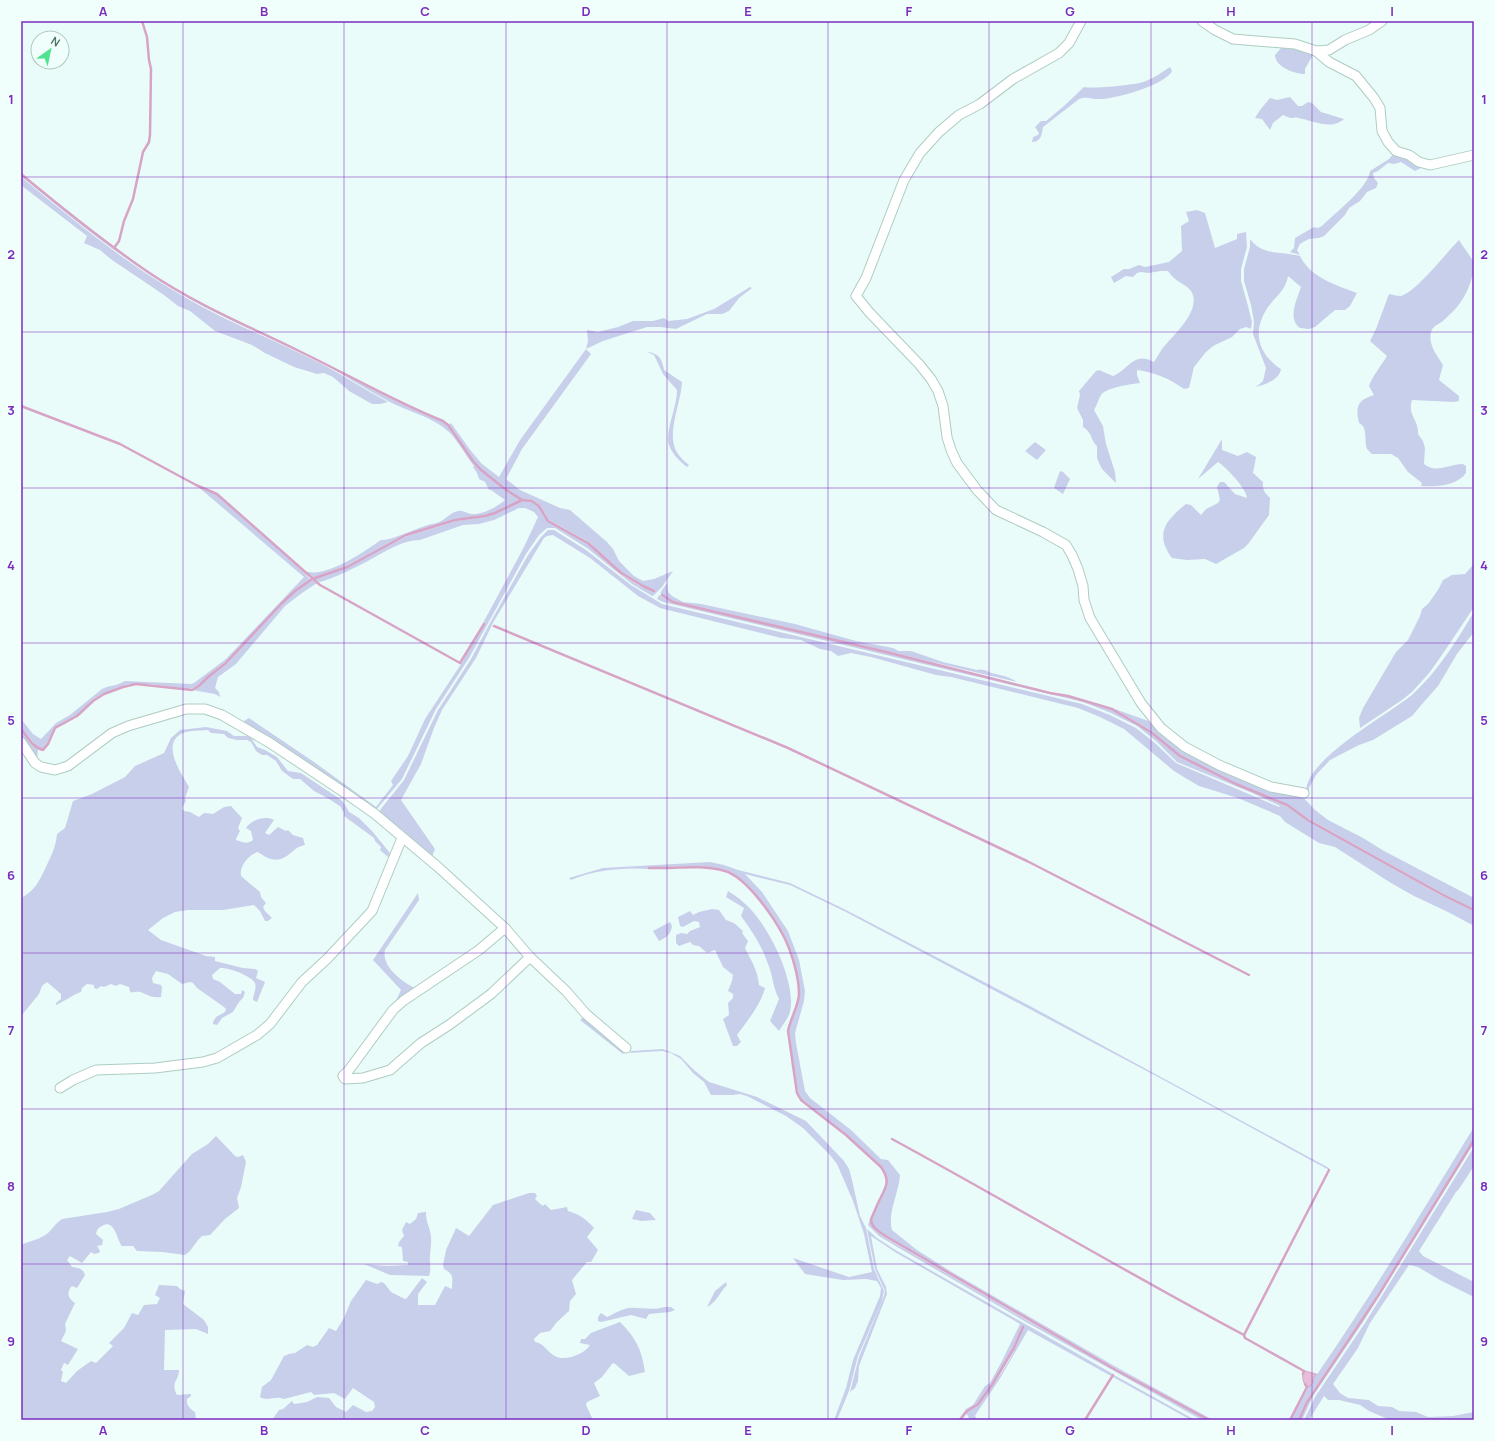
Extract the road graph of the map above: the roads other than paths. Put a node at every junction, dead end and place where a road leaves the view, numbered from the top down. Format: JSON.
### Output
{"nodes":[{"id":1,"x":1202,"y":21,"type":"edge"},
{"id":2,"x":1382,"y":21,"type":"edge"},
{"id":3,"x":1077,"y":23,"type":"edge"},
{"id":4,"x":1316,"y":51,"type":"junction"},
{"id":5,"x":1474,"y":155,"type":"edge"},
{"id":6,"x":21,"y":742,"type":"edge"},
{"id":7,"x":1304,"y":793,"type":"dead end"},
{"id":8,"x":402,"y":838,"type":"junction"},
{"id":9,"x":505,"y":928,"type":"junction"},
{"id":10,"x":530,"y":957,"type":"junction"},
{"id":11,"x":626,"y":1048,"type":"dead end"},
{"id":12,"x":60,"y":1088,"type":"dead end"}],
"edges":[{"from":1,"to":4,"type":"street"},
{"from":2,"to":4,"type":"street"},
{"from":3,"to":7,"type":"street"},
{"from":4,"to":5,"type":"street"},
{"from":6,"to":8,"type":"street"},
{"from":8,"to":9,"type":"street"},
{"from":8,"to":12,"type":"street"},
{"from":9,"to":10,"type":"street"},
{"from":9,"to":10,"type":"street"},
{"from":10,"to":11,"type":"street"}]}
